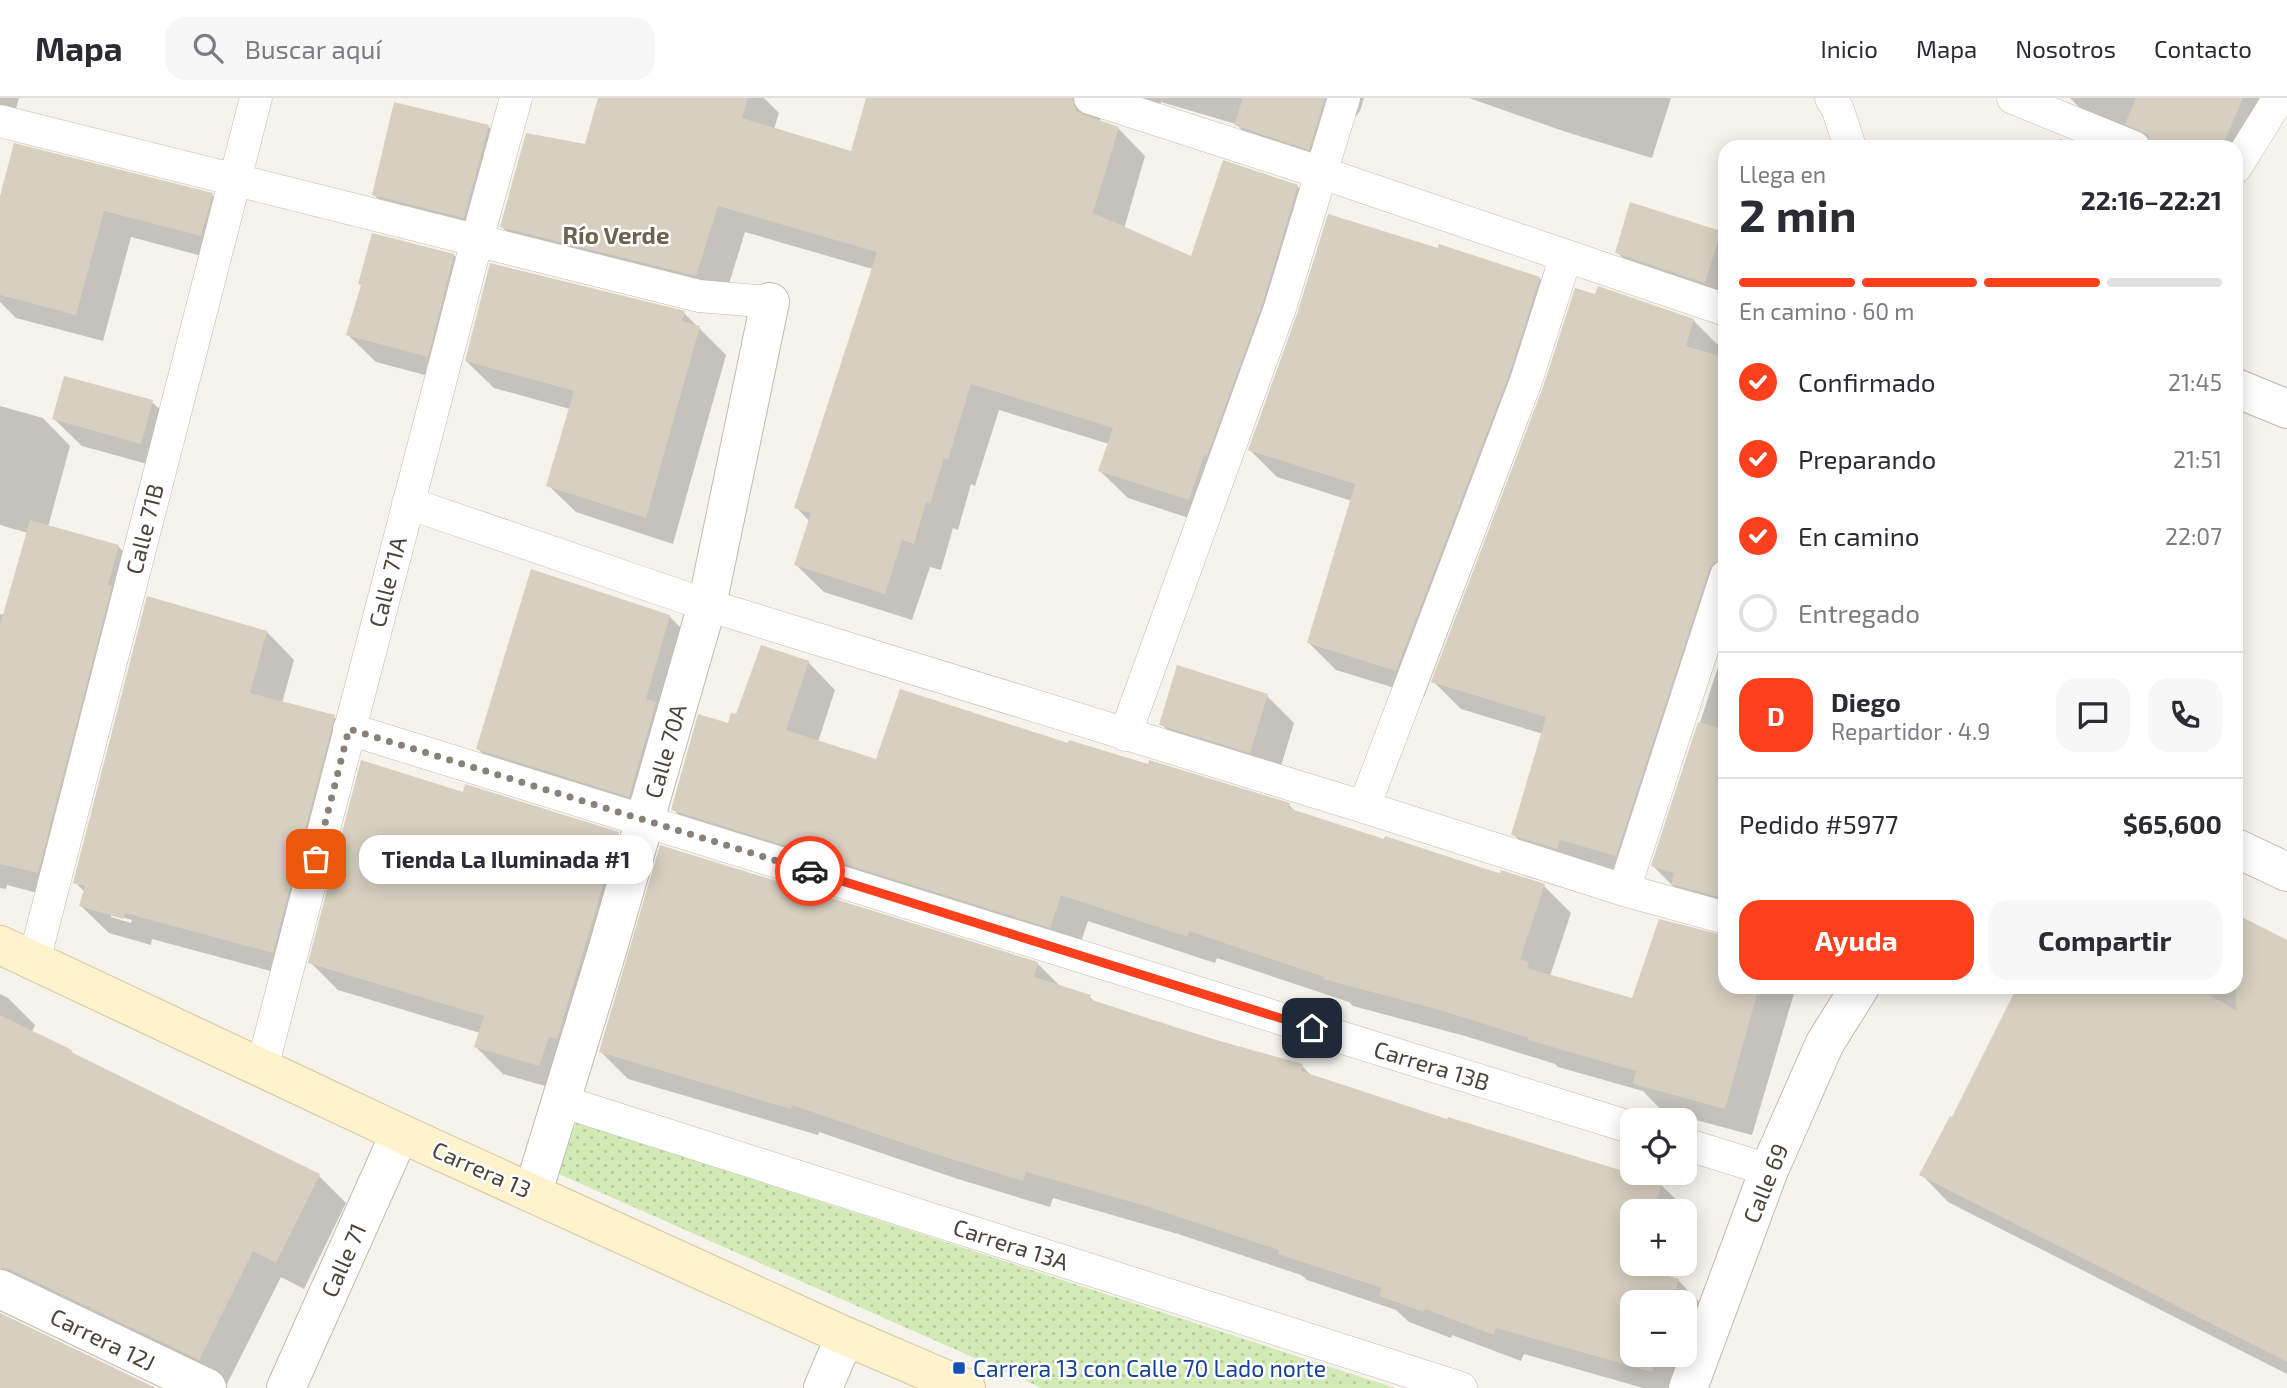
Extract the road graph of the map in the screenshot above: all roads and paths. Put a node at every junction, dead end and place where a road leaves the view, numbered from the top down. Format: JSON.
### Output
{"nodes":[{"id":1,"x":1,"y":98,"type":"edge"},
{"id":2,"x":256,"y":98,"type":"edge"},
{"id":3,"x":516,"y":98,"type":"edge"},
{"id":4,"x":1090,"y":98,"type":"edge"},
{"id":5,"x":1344,"y":98,"type":"edge"},
{"id":6,"x":1831,"y":98,"type":"edge"},
{"id":7,"x":2013,"y":98,"type":"edge"},
{"id":8,"x":2279,"y":98,"type":"edge"},
{"id":9,"x":0,"y":104,"type":"edge"},
{"id":10,"x":0,"y":121,"type":"edge"},
{"id":11,"x":1848,"y":140,"type":"edge"},
{"id":12,"x":2117,"y":140,"type":"edge"},
{"id":13,"x":2243,"y":156,"type":"edge"},
{"id":14,"x":1322,"y":173,"type":"junction"},
{"id":15,"x":233,"y":181,"type":"junction"},
{"id":16,"x":477,"y":240,"type":"junction"},
{"id":17,"x":1566,"y":256,"type":"junction"},
{"id":18,"x":769,"y":302,"type":"joint"},
{"id":19,"x":1718,"y":307,"type":"edge"},
{"id":20,"x":2243,"y":391,"type":"edge"},
{"id":21,"x":2287,"y":409,"type":"edge"},
{"id":22,"x":408,"y":503,"type":"junction"},
{"id":23,"x":1718,"y":601,"type":"edge"},
{"id":24,"x":706,"y":605,"type":"junction"},
{"id":25,"x":349,"y":729,"type":"junction"},
{"id":26,"x":1125,"y":735,"type":"junction"},
{"id":27,"x":1364,"y":807,"type":"junction"},
{"id":28,"x":645,"y":820,"type":"junction"},
{"id":29,"x":2243,"y":851,"type":"edge"},
{"id":30,"x":2287,"y":872,"type":"edge"},
{"id":31,"x":1624,"y":890,"type":"junction"},
{"id":32,"x":1718,"y":916,"type":"edge"},
{"id":33,"x":0,"y":945,"type":"edge"},
{"id":34,"x":34,"y":961,"type":"junction"},
{"id":35,"x":1856,"y":994,"type":"edge"},
{"id":36,"x":262,"y":1068,"type":"junction"},
{"id":37,"x":561,"y":1101,"type":"junction"},
{"id":38,"x":1620,"y":1124,"type":"edge"},
{"id":39,"x":400,"y":1133,"type":"junction"},
{"id":40,"x":1697,"y":1148,"type":"edge"},
{"id":41,"x":1769,"y":1170,"type":"junction"},
{"id":42,"x":533,"y":1192,"type":"junction"},
{"id":43,"x":0,"y":1289,"type":"edge"},
{"id":44,"x":845,"y":1336,"type":"junction"},
{"id":45,"x":206,"y":1388,"type":"edge"},
{"id":46,"x":286,"y":1388,"type":"edge"},
{"id":47,"x":823,"y":1388,"type":"edge"},
{"id":48,"x":966,"y":1388,"type":"edge"},
{"id":49,"x":1461,"y":1388,"type":"edge"},
{"id":50,"x":1688,"y":1388,"type":"edge"}],
"edges":[{"from":1,"to":9,"type":"lane"},
{"from":2,"to":15,"type":"lane","name":"Calle 71B"},
{"from":3,"to":16,"type":"lane","name":"Calle 71A"},
{"from":4,"to":14,"type":"lane"},
{"from":5,"to":14,"type":"lane"},
{"from":6,"to":11,"type":"lane"},
{"from":7,"to":12,"type":"lane"},
{"from":8,"to":13,"type":"lane"},
{"from":10,"to":15,"type":"lane"},
{"from":14,"to":17,"type":"lane"},
{"from":14,"to":26,"type":"lane"},
{"from":15,"to":16,"type":"lane"},
{"from":15,"to":34,"type":"lane","name":"Calle 71B"},
{"from":16,"to":18,"type":"lane"},
{"from":16,"to":22,"type":"lane","name":"Calle 71A"},
{"from":17,"to":19,"type":"lane"},
{"from":17,"to":27,"type":"lane"},
{"from":18,"to":24,"type":"street","name":"Calle 70A"},
{"from":20,"to":21,"type":"street"},
{"from":22,"to":24,"type":"lane"},
{"from":22,"to":25,"type":"lane","name":"Calle 71A"},
{"from":23,"to":31,"type":"lane"},
{"from":24,"to":26,"type":"lane"},
{"from":24,"to":28,"type":"street","name":"Calle 70A"},
{"from":25,"to":28,"type":"lane","name":"Carrera 13B"},
{"from":25,"to":36,"type":"lane","name":"Calle 71A"},
{"from":26,"to":27,"type":"lane"},
{"from":27,"to":31,"type":"lane"},
{"from":28,"to":37,"type":"street","name":"Calle 70A"},
{"from":28,"to":38,"type":"lane","name":"Carrera 13B"},
{"from":29,"to":30,"type":"street"},
{"from":31,"to":32,"type":"lane"},
{"from":33,"to":34,"type":"street","name":"Carrera 13"},
{"from":34,"to":36,"type":"street","name":"Carrera 13"},
{"from":35,"to":41,"type":"street","name":"Calle 69"},
{"from":36,"to":39,"type":"street","name":"Carrera 13"},
{"from":37,"to":42,"type":"street","name":"Calle 70A"},
{"from":37,"to":49,"type":"lane","name":"Carrera 13A"},
{"from":39,"to":42,"type":"street","name":"Carrera 13"},
{"from":39,"to":46,"type":"street","name":"Calle 71"},
{"from":40,"to":41,"type":"lane"},
{"from":41,"to":50,"type":"street","name":"Calle 69"},
{"from":42,"to":44,"type":"street","name":"Carrera 13"},
{"from":43,"to":45,"type":"street","name":"Carrera 12J"},
{"from":44,"to":47,"type":"street"},
{"from":44,"to":48,"type":"street","name":"Carrera 13"}]}
